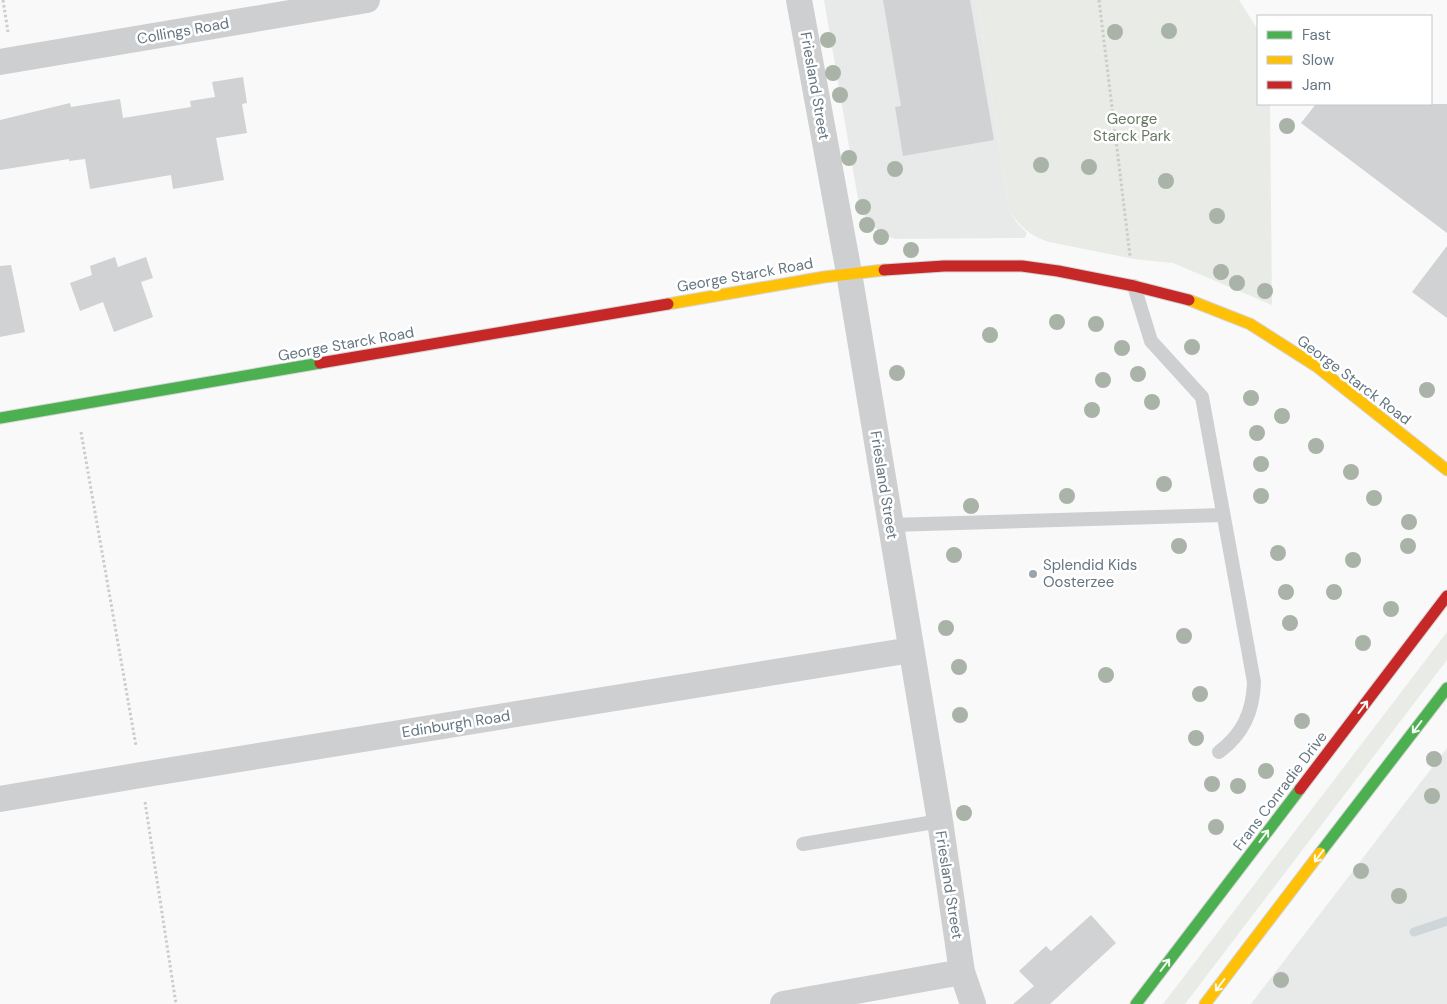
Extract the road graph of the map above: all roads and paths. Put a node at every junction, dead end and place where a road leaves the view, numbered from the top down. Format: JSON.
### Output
{"nodes":[{"id":1,"x":367,"y":0,"type":"edge"},
{"id":2,"x":799,"y":0,"type":"edge"},
{"id":3,"x":1098,"y":0,"type":"edge"},
{"id":4,"x":0,"y":62,"type":"edge"},
{"id":5,"x":849,"y":274,"type":"junction"},
{"id":6,"x":1134,"y":286,"type":"junction"},
{"id":7,"x":77,"y":406,"type":"junction"},
{"id":8,"x":0,"y":418,"type":"edge"},
{"id":9,"x":1447,"y":470,"type":"edge"},
{"id":10,"x":1223,"y":515,"type":"junction"},
{"id":11,"x":891,"y":525,"type":"junction"},
{"id":12,"x":1447,"y":596,"type":"edge"},
{"id":13,"x":911,"y":650,"type":"junction"},
{"id":14,"x":1447,"y":688,"type":"edge"},
{"id":15,"x":134,"y":730,"type":"dead end"},
{"id":16,"x":1219,"y":752,"type":"dead end"},
{"id":17,"x":141,"y":775,"type":"junction"},
{"id":18,"x":0,"y":799,"type":"edge"},
{"id":19,"x":940,"y":821,"type":"junction"},
{"id":20,"x":803,"y":844,"type":"dead end"},
{"id":21,"x":969,"y":994,"type":"edge"},
{"id":22,"x":176,"y":1004,"type":"edge"},
{"id":23,"x":783,"y":1004,"type":"edge"},
{"id":24,"x":1136,"y":1004,"type":"edge"},
{"id":25,"x":1205,"y":1004,"type":"edge"}],
"edges":[{"from":1,"to":4,"type":"street","name":"Collings Road"},
{"from":2,"to":5,"type":"street","name":"Friesland Street"},
{"from":3,"to":6,"type":"path"},
{"from":5,"to":6,"type":"street","name":"George Starck Road"},
{"from":5,"to":7,"type":"street","name":"George Starck Road"},
{"from":5,"to":11,"type":"street","name":"Friesland Street"},
{"from":6,"to":9,"type":"street","name":"George Starck Road"},
{"from":6,"to":10,"type":"lane"},
{"from":7,"to":8,"type":"street","name":"George Starck Road"},
{"from":7,"to":15,"type":"path"},
{"from":10,"to":11,"type":"lane"},
{"from":10,"to":16,"type":"lane"},
{"from":11,"to":13,"type":"street","name":"Friesland Street"},
{"from":24,"to":12,"type":"street","name":"Frans Conradie Drive","one_way":true},
{"from":13,"to":17,"type":"street","name":"Edinburgh Road"},
{"from":13,"to":19,"type":"street","name":"Friesland Street"},
{"from":14,"to":25,"type":"street","one_way":true},
{"from":17,"to":18,"type":"street","name":"Edinburgh Road"},
{"from":17,"to":22,"type":"path"},
{"from":19,"to":20,"type":"lane"},
{"from":19,"to":21,"type":"street","name":"Friesland Street"},
{"from":21,"to":23,"type":"street"}]}
